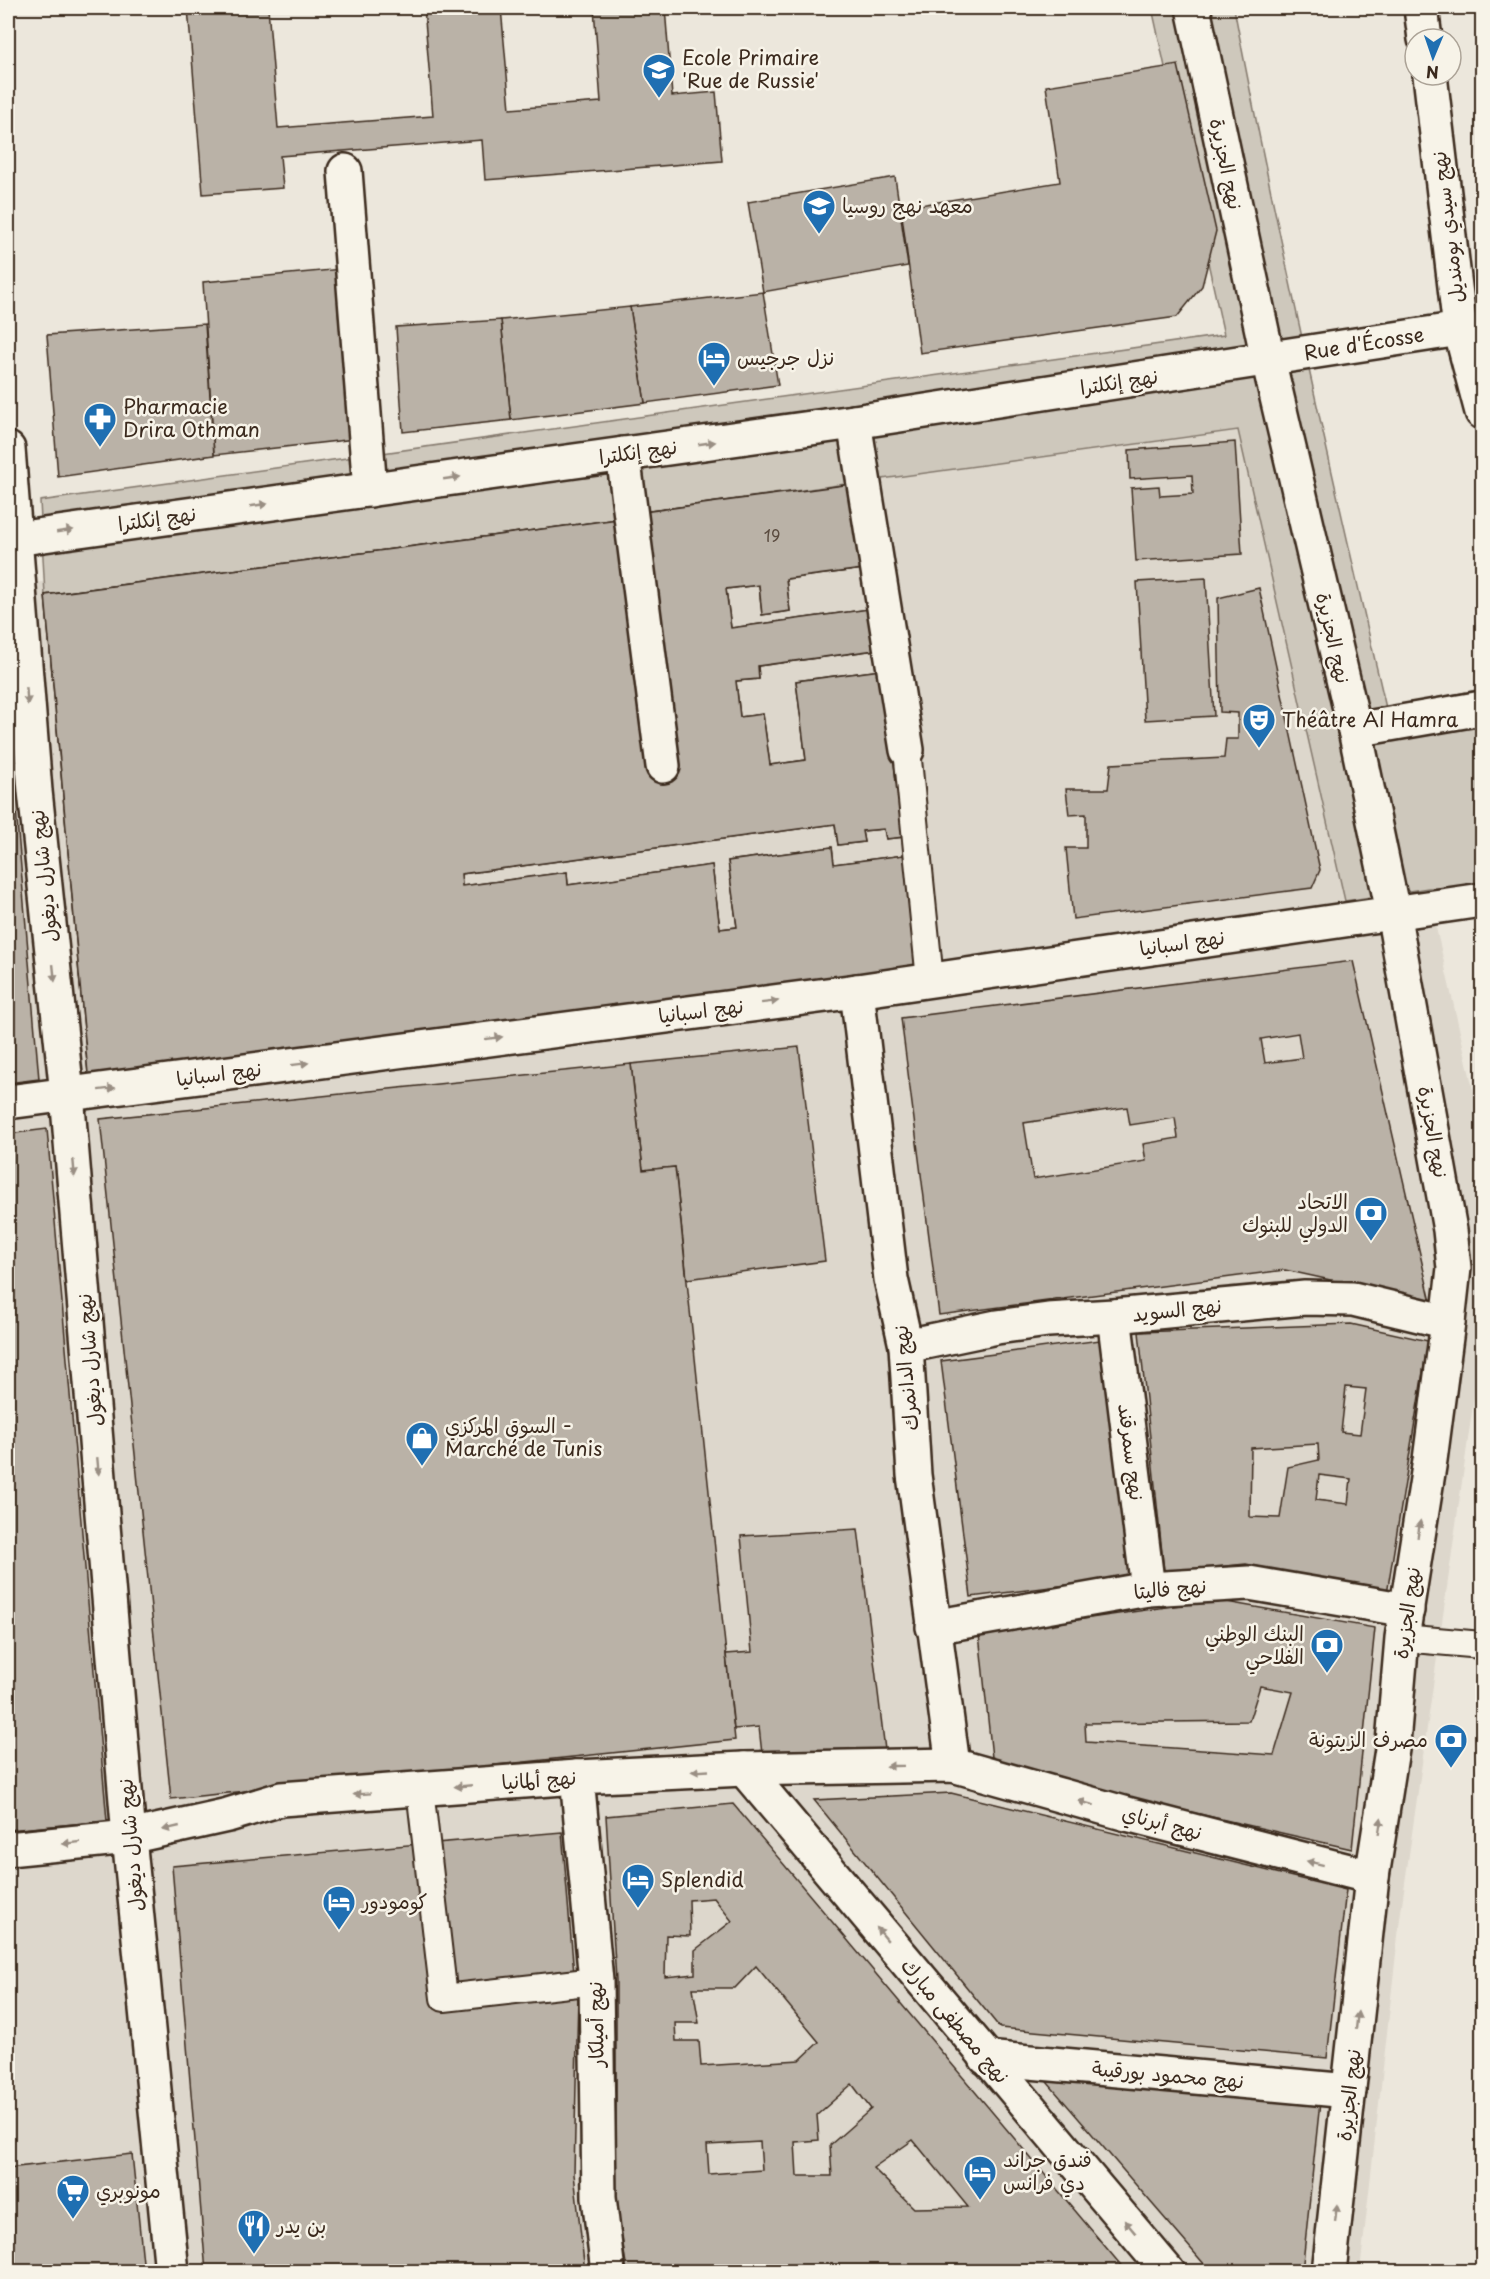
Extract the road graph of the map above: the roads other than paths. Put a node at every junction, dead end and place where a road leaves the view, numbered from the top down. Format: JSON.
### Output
{"nodes":[{"id":1,"x":1192,"y":8,"type":"edge"},
{"id":2,"x":1421,"y":8,"type":"edge"},
{"id":3,"x":1423,"y":27,"type":"edge"},
{"id":4,"x":1431,"y":87,"type":"edge"},
{"id":5,"x":345,"y":171,"type":"dead end"},
{"id":6,"x":1460,"y":329,"type":"junction"},
{"id":7,"x":1268,"y":359,"type":"junction"},
{"id":8,"x":1482,"y":412,"type":"edge"},
{"id":9,"x":854,"y":422,"type":"junction"},
{"id":10,"x":8,"y":449,"type":"edge"},
{"id":11,"x":624,"y":454,"type":"junction"},
{"id":12,"x":370,"y":490,"type":"junction"},
{"id":13,"x":11,"y":539,"type":"edge"},
{"id":14,"x":1482,"y":708,"type":"edge"},
{"id":15,"x":1355,"y":730,"type":"junction"},
{"id":16,"x":907,"y":750,"type":"joint"},
{"id":17,"x":663,"y":766,"type":"dead end"},
{"id":18,"x":1482,"y":900,"type":"edge"},
{"id":19,"x":1393,"y":912,"type":"junction"},
{"id":20,"x":930,"y":980,"type":"junction"},
{"id":21,"x":857,"y":991,"type":"junction"},
{"id":22,"x":67,"y":1094,"type":"junction"},
{"id":23,"x":8,"y":1102,"type":"edge"},
{"id":24,"x":1114,"y":1316,"type":"junction"},
{"id":25,"x":1448,"y":1322,"type":"junction"},
{"id":26,"x":906,"y":1346,"type":"junction"},
{"id":27,"x":1148,"y":1588,"type":"junction"},
{"id":28,"x":1405,"y":1624,"type":"junction"},
{"id":29,"x":933,"y":1627,"type":"junction"},
{"id":30,"x":1482,"y":1645,"type":"edge"},
{"id":31,"x":953,"y":1765,"type":"junction"},
{"id":32,"x":744,"y":1768,"type":"junction"},
{"id":33,"x":577,"y":1777,"type":"junction"},
{"id":34,"x":420,"y":1790,"type":"junction"},
{"id":35,"x":129,"y":1838,"type":"junction"},
{"id":36,"x":8,"y":1850,"type":"edge"},
{"id":37,"x":1372,"y":1877,"type":"junction"},
{"id":38,"x":596,"y":1981,"type":"junction"},
{"id":39,"x":986,"y":2058,"type":"junction"},
{"id":40,"x":1349,"y":2091,"type":"junction"},
{"id":41,"x":172,"y":2271,"type":"edge"},
{"id":42,"x":608,"y":2271,"type":"edge"},
{"id":43,"x":1168,"y":2271,"type":"edge"},
{"id":44,"x":1329,"y":2271,"type":"edge"}],
"edges":[{"from":1,"to":7,"type":"street","name":"نهج الجزيرة"},
{"from":2,"to":3,"type":"street"},
{"from":4,"to":6,"type":"street","name":"نهج سيدي بومنديل"},
{"from":5,"to":12,"type":"street"},
{"from":6,"to":7,"type":"street","name":"Rue d'Écosse"},
{"from":6,"to":8,"type":"street","name":"نهج سيدي بومنديل"},
{"from":7,"to":9,"type":"street","name":"نهج إنكلترا"},
{"from":7,"to":15,"type":"street","name":"نهج الجزيرة"},
{"from":11,"to":9,"type":"street","name":"نهج إنكلترا","one_way":true},
{"from":9,"to":16,"type":"street"},
{"from":10,"to":13,"type":"street","name":"نهج شارل ديغول"},
{"from":12,"to":11,"type":"street","name":"نهج إنكلترا","one_way":true},
{"from":11,"to":17,"type":"street"},
{"from":13,"to":12,"type":"street","name":"نهج إنكلترا","one_way":true},
{"from":13,"to":22,"type":"street","name":"نهج شارل ديغول","one_way":true},
{"from":14,"to":15,"type":"street"},
{"from":15,"to":19,"type":"street","name":"نهج الجزيرة"},
{"from":16,"to":20,"type":"street"},
{"from":18,"to":19,"type":"street","name":"نهج اسبانيا"},
{"from":19,"to":20,"type":"street","name":"نهج اسبانيا"},
{"from":19,"to":25,"type":"street","name":"نهج الجزيرة"},
{"from":20,"to":21,"type":"street","name":"نهج اسبانيا"},
{"from":22,"to":21,"type":"street","name":"نهج اسبانيا","one_way":true},
{"from":21,"to":26,"type":"street","name":"نهج الدانمرك"},
{"from":22,"to":23,"type":"street","name":"نهج اسبانيا"},
{"from":22,"to":35,"type":"street","name":"نهج شارل ديغول","one_way":true},
{"from":24,"to":25,"type":"street","name":"نهج السويد"},
{"from":24,"to":26,"type":"street","name":"نهج السويد"},
{"from":24,"to":27,"type":"street","name":"نهج سمرقند"},
{"from":28,"to":25,"type":"street","name":"نهج الجزيرة","one_way":true},
{"from":26,"to":29,"type":"street","name":"نهج الدانمرك"},
{"from":27,"to":28,"type":"street","name":"نهج فاليتا"},
{"from":27,"to":29,"type":"street","name":"نهج فاليتا"},
{"from":28,"to":30,"type":"street"},
{"from":37,"to":28,"type":"street","name":"نهج الجزيرة","one_way":true},
{"from":29,"to":31,"type":"street","name":"نهج الدانمرك"},
{"from":31,"to":32,"type":"street","name":"نهج ألمانيا","one_way":true},
{"from":37,"to":31,"type":"street","name":"نهج أبرناي","one_way":true},
{"from":32,"to":33,"type":"street","name":"نهج ألمانيا","one_way":true},
{"from":39,"to":32,"type":"street","name":"نهج مصطفى مبارك","one_way":true},
{"from":33,"to":34,"type":"street","name":"نهج ألمانيا","one_way":true},
{"from":33,"to":38,"type":"street","name":"نهج أميلكار"},
{"from":34,"to":35,"type":"street","name":"نهج ألمانيا","one_way":true},
{"from":34,"to":38,"type":"street"},
{"from":35,"to":36,"type":"street","name":"نهج ألمانيا","one_way":true},
{"from":35,"to":41,"type":"street","name":"نهج شارل ديغول"},
{"from":40,"to":37,"type":"street","name":"نهج الجزيرة","one_way":true},
{"from":38,"to":42,"type":"street","name":"نهج أميلكار"},
{"from":39,"to":40,"type":"street","name":"نهج محمود بورقيبة"},
{"from":43,"to":39,"type":"street","name":"نهج مصطفى مبارك","one_way":true},
{"from":44,"to":40,"type":"street","name":"نهج الجزيرة","one_way":true}]}
